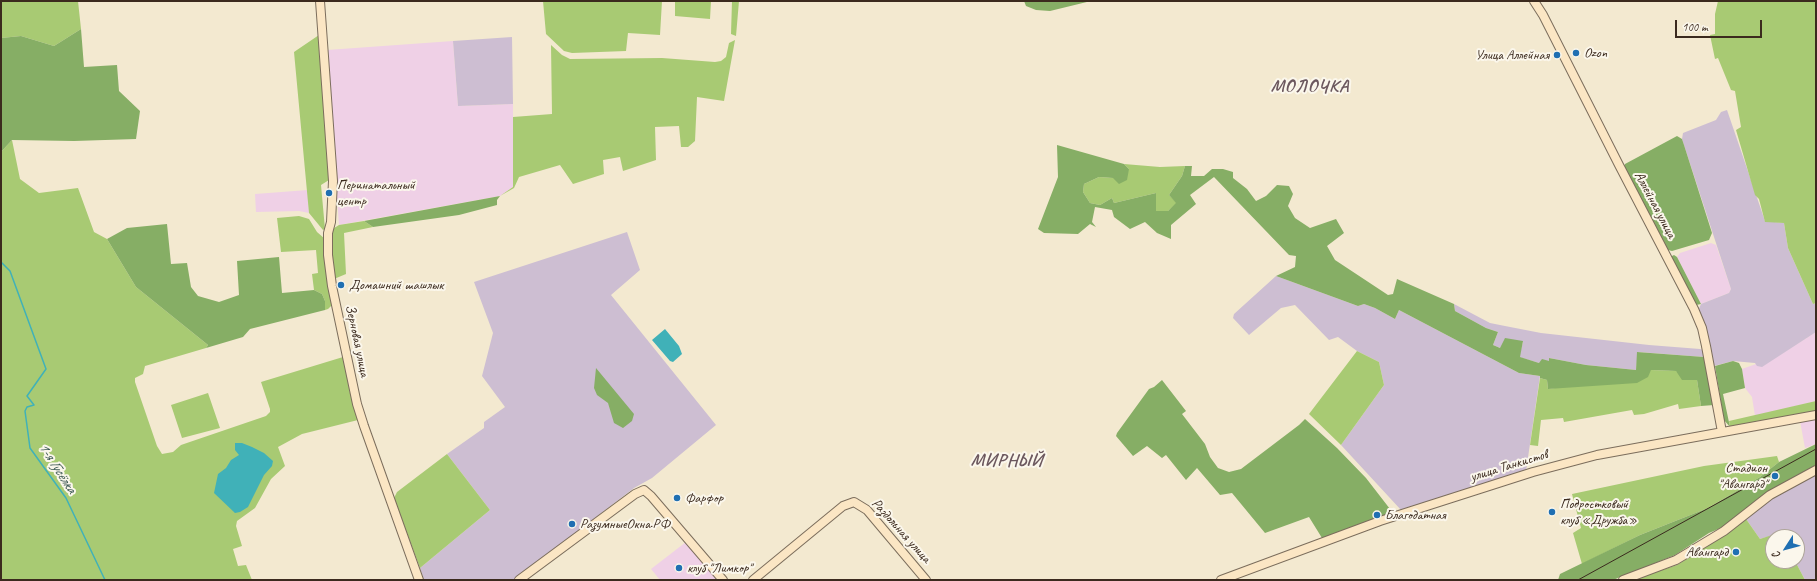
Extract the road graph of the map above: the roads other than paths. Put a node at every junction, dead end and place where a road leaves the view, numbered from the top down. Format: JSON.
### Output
{"nodes":[{"id":1,"x":320,"y":1,"type":"edge"},
{"id":2,"x":1534,"y":1,"type":"edge"},
{"id":3,"x":1816,"y":415,"type":"edge"},
{"id":4,"x":1722,"y":432,"type":"junction"},
{"id":5,"x":1816,"y":470,"type":"edge"},
{"id":6,"x":419,"y":580,"type":"edge"},
{"id":7,"x":520,"y":580,"type":"edge"},
{"id":8,"x":723,"y":580,"type":"edge"},
{"id":9,"x":752,"y":580,"type":"edge"},
{"id":10,"x":926,"y":580,"type":"edge"},
{"id":11,"x":1221,"y":580,"type":"edge"},
{"id":12,"x":1623,"y":580,"type":"edge"}],
"edges":[{"from":1,"to":6,"type":"street","name":"Зерновая улица"},
{"from":2,"to":4,"type":"street","name":"Аллейная улица"},
{"from":3,"to":4,"type":"street","name":"улица Танкистов"},
{"from":4,"to":11,"type":"street","name":"улица Танкистов"},
{"from":5,"to":12,"type":"street"},
{"from":7,"to":8,"type":"street"},
{"from":9,"to":10,"type":"street","name":"Раздольная улица"}]}
